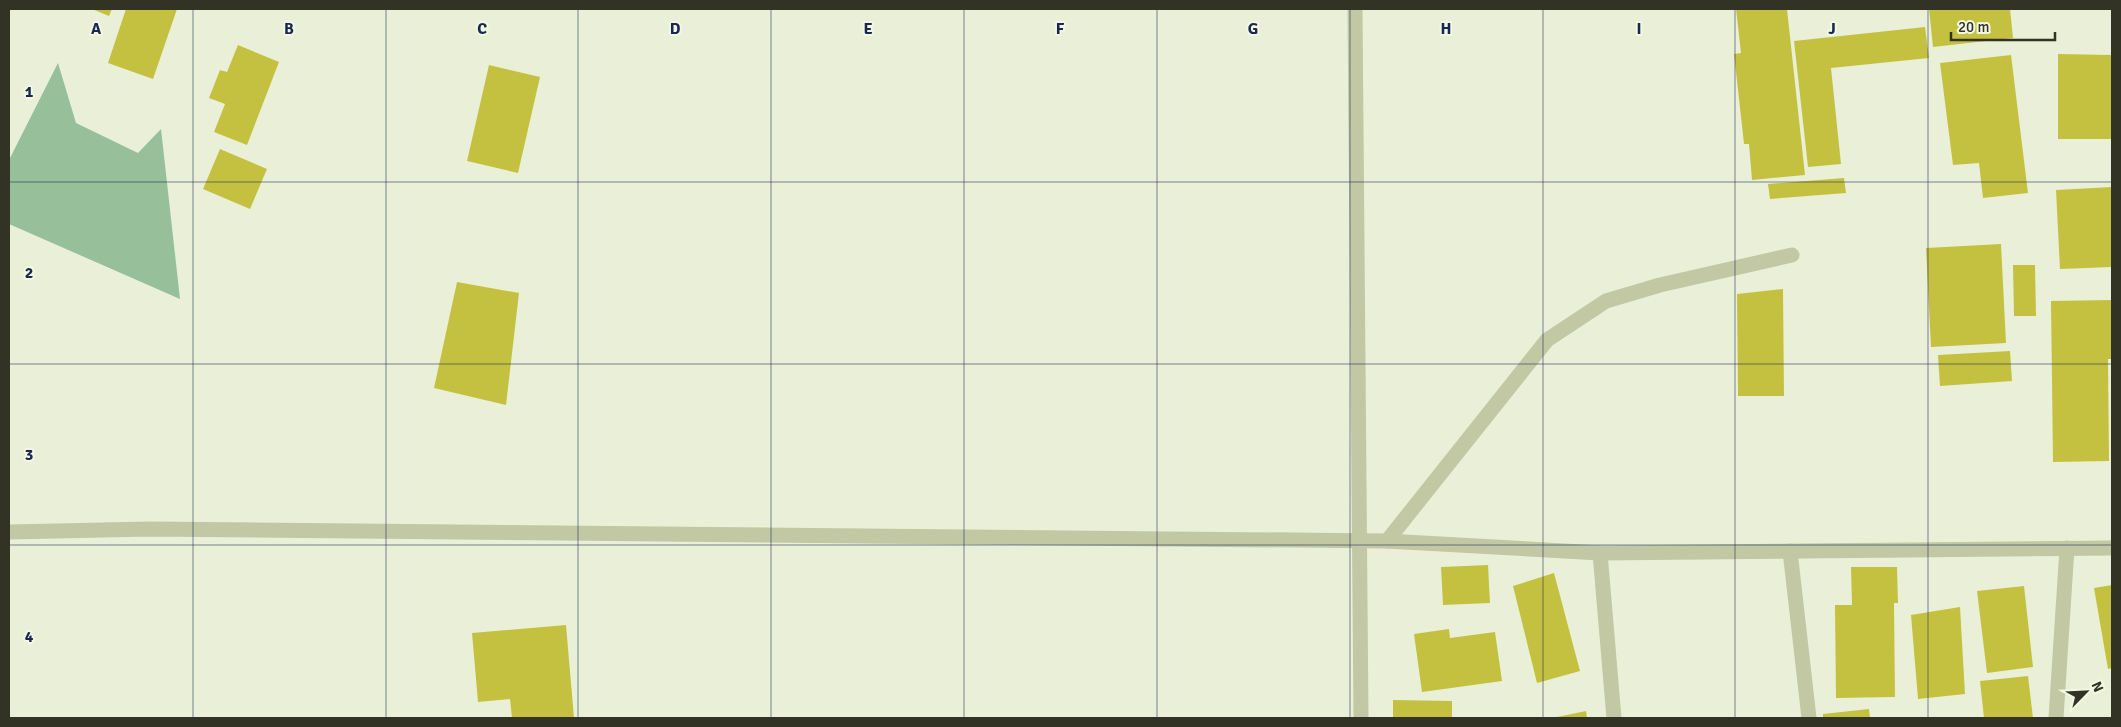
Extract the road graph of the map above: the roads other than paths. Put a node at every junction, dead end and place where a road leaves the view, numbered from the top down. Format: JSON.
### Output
{"nodes":[{"id":1,"x":1355,"y":9,"type":"edge"},
{"id":2,"x":1792,"y":255,"type":"dead end"},
{"id":3,"x":9,"y":532,"type":"edge"},
{"id":4,"x":1386,"y":541,"type":"junction"},
{"id":5,"x":1360,"y":542,"type":"junction"},
{"id":6,"x":2067,"y":548,"type":"junction"},
{"id":7,"x":2112,"y":548,"type":"edge"},
{"id":8,"x":1790,"y":551,"type":"junction"},
{"id":9,"x":1600,"y":553,"type":"junction"},
{"id":10,"x":1361,"y":718,"type":"edge"},
{"id":11,"x":1614,"y":718,"type":"edge"},
{"id":12,"x":1809,"y":718,"type":"edge"},
{"id":13,"x":2056,"y":718,"type":"edge"}],
"edges":[{"from":1,"to":5,"type":"street"},
{"from":2,"to":4,"type":"street"},
{"from":3,"to":5,"type":"street"},
{"from":4,"to":5,"type":"street"},
{"from":4,"to":9,"type":"street"},
{"from":5,"to":10,"type":"street"},
{"from":6,"to":7,"type":"street"},
{"from":6,"to":8,"type":"street"},
{"from":6,"to":13,"type":"street"},
{"from":8,"to":9,"type":"street"},
{"from":8,"to":12,"type":"street"},
{"from":9,"to":11,"type":"street"}]}
